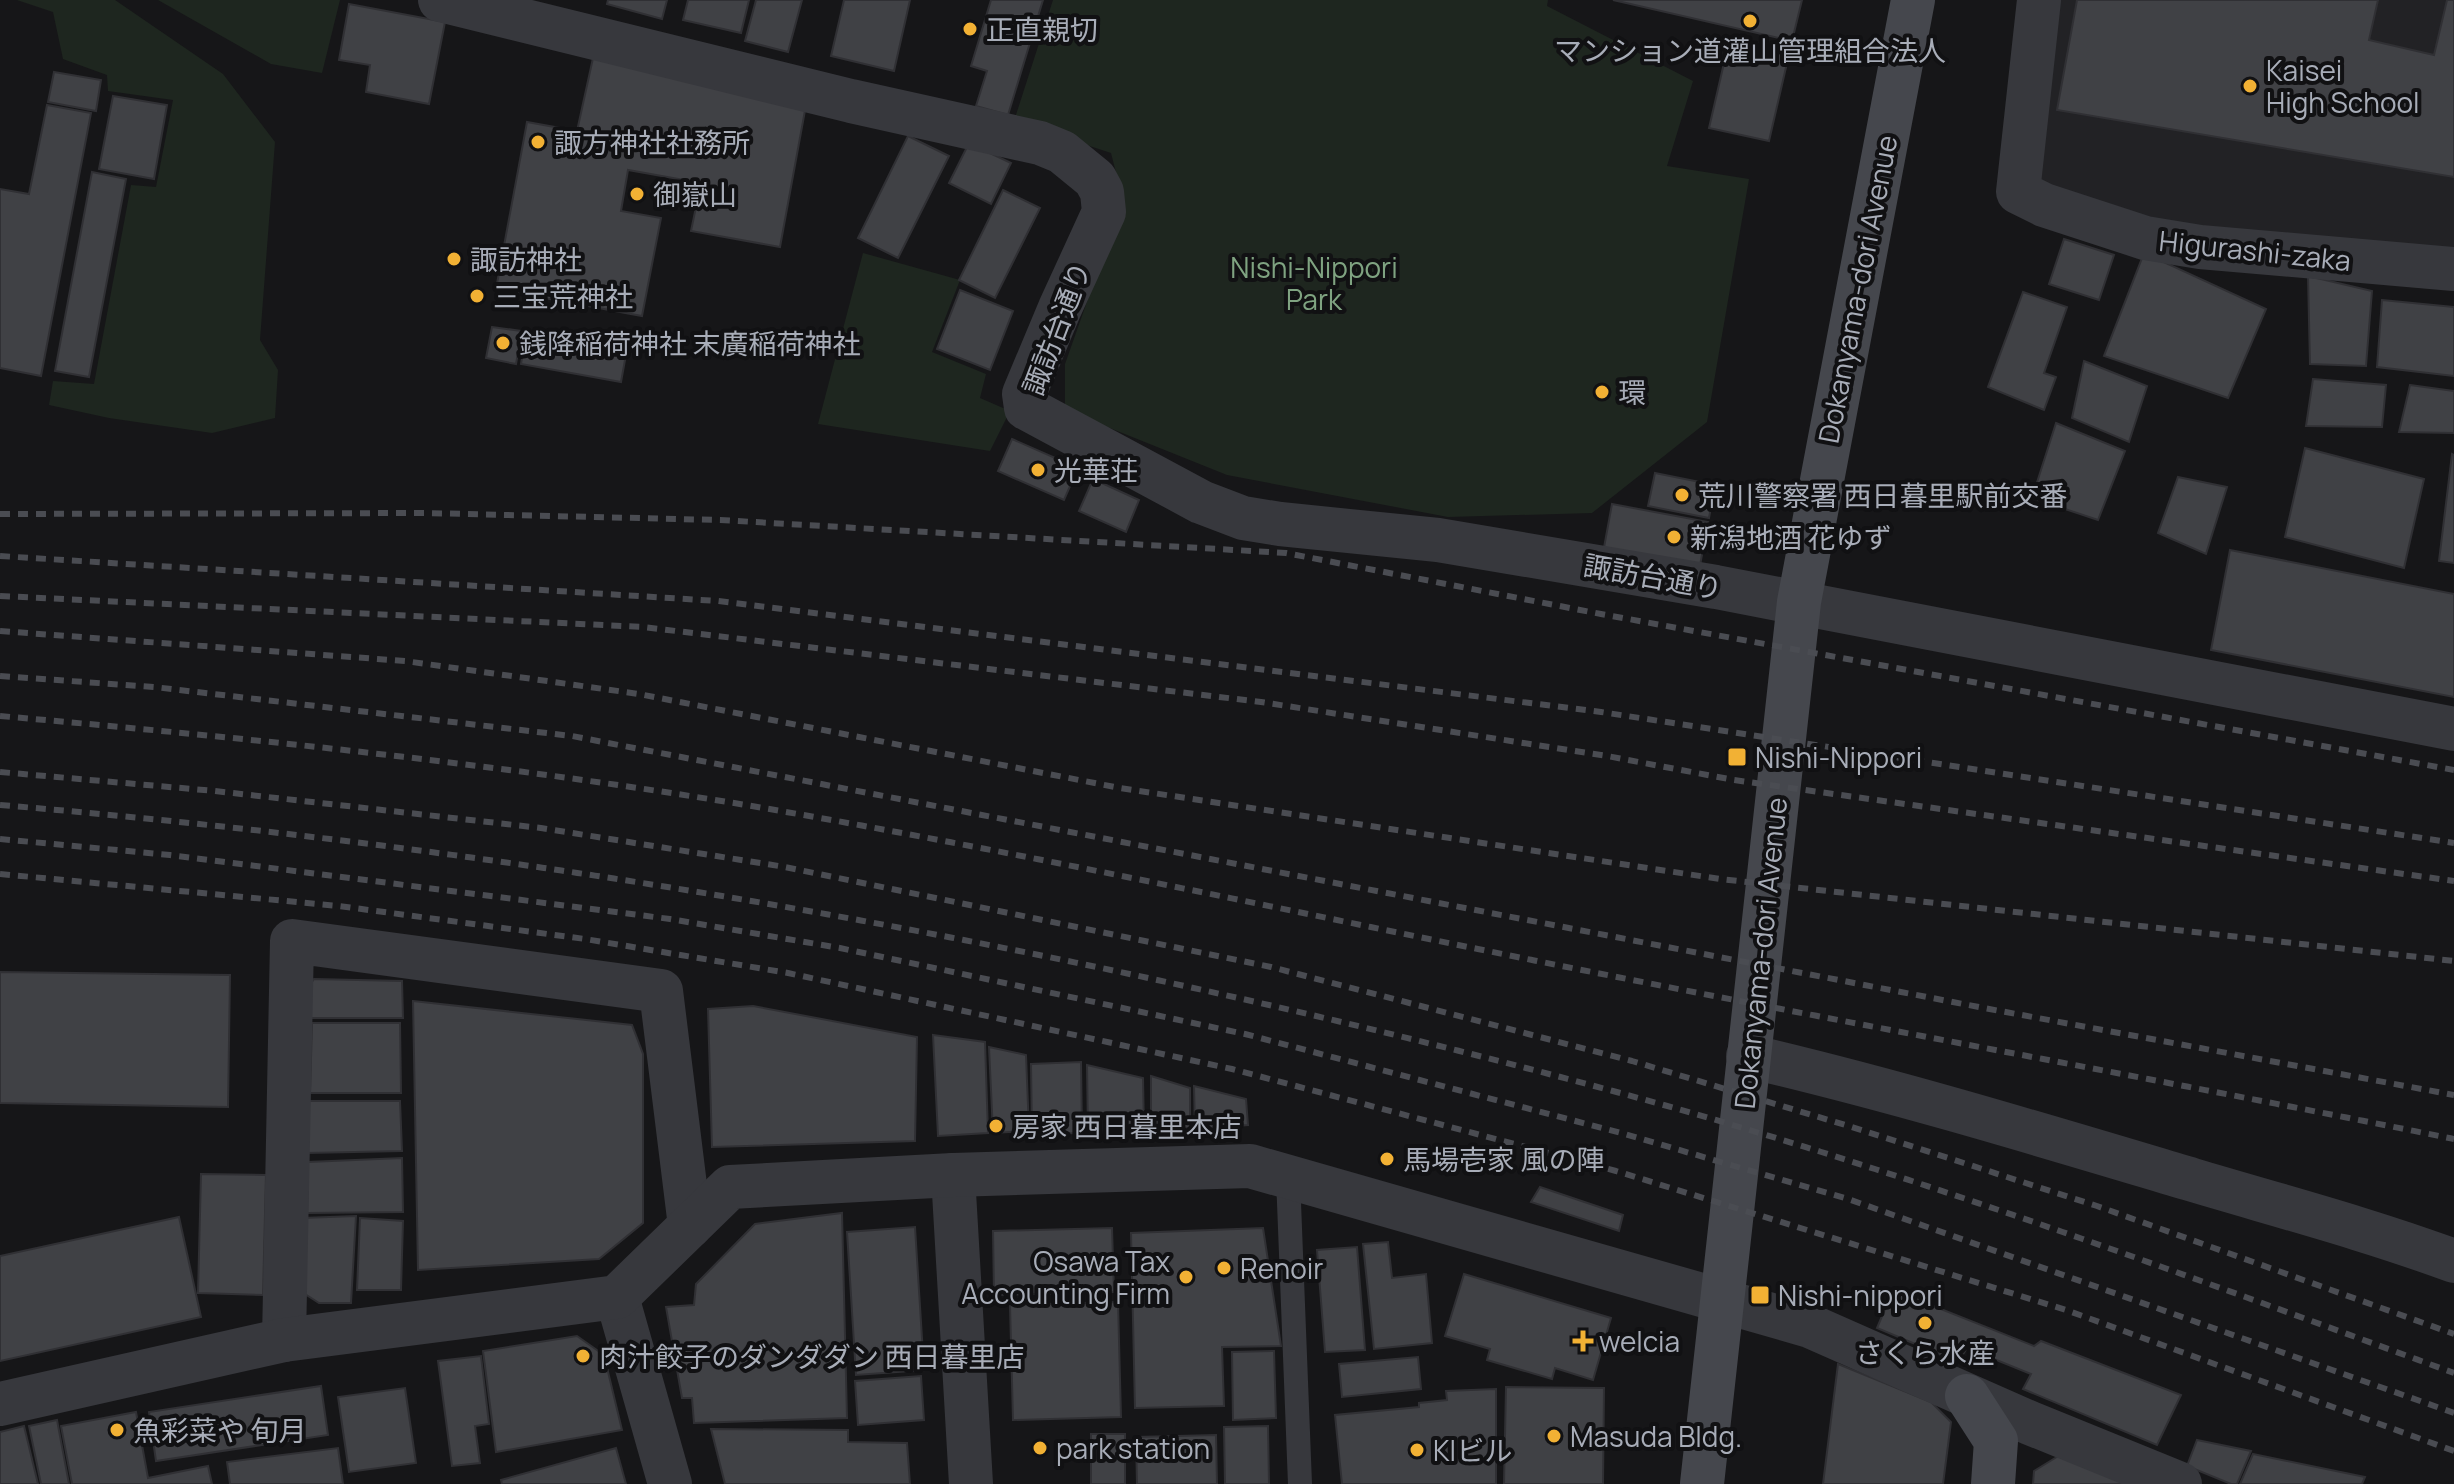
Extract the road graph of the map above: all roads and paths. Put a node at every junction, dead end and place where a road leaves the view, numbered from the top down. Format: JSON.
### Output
{"nodes":[{"id":1,"x":440,"y":0,"type":"edge"},
{"id":2,"x":1913,"y":0,"type":"edge"},
{"id":3,"x":2039,"y":0,"type":"edge"},
{"id":4,"x":2454,"y":269,"type":"edge"},
{"id":5,"x":1799,"y":602,"type":"junction"},
{"id":6,"x":2454,"y":729,"type":"edge"},
{"id":7,"x":1748,"y":1056,"type":"junction"},
{"id":8,"x":953,"y":1175,"type":"junction"},
{"id":9,"x":1288,"y":1177,"type":"junction"},
{"id":10,"x":690,"y":1226,"type":"junction"},
{"id":11,"x":2454,"y":1261,"type":"edge"},
{"id":12,"x":617,"y":1297,"type":"junction"},
{"id":13,"x":1722,"y":1299,"type":"junction"},
{"id":14,"x":284,"y":1340,"type":"junction"},
{"id":15,"x":1967,"y":1396,"type":"junction"},
{"id":16,"x":0,"y":1404,"type":"edge"},
{"id":17,"x":670,"y":1484,"type":"edge"},
{"id":18,"x":971,"y":1484,"type":"edge"},
{"id":19,"x":1300,"y":1484,"type":"edge"},
{"id":20,"x":1702,"y":1484,"type":"edge"},
{"id":21,"x":1993,"y":1484,"type":"edge"},
{"id":22,"x":2180,"y":1484,"type":"edge"}],
"edges":[{"from":1,"to":5,"type":"street","name":"諏訪台通り"},
{"from":2,"to":5,"type":"main road","name":"Dokanyama-dori Avenue"},
{"from":3,"to":4,"type":"street","name":"Higurashi-zaka"},
{"from":5,"to":6,"type":"street"},
{"from":5,"to":7,"type":"main road","name":"Dokanyama-dori Avenue"},
{"from":7,"to":11,"type":"street"},
{"from":7,"to":13,"type":"main road","name":"Dokanyama-dori Avenue"},
{"from":8,"to":9,"type":"street"},
{"from":8,"to":10,"type":"street"},
{"from":8,"to":18,"type":"street"},
{"from":9,"to":13,"type":"street"},
{"from":9,"to":19,"type":"lane"},
{"from":10,"to":12,"type":"street"},
{"from":10,"to":14,"type":"street"},
{"from":12,"to":14,"type":"street"},
{"from":12,"to":17,"type":"street"},
{"from":13,"to":15,"type":"street"},
{"from":13,"to":20,"type":"main road","name":"Dokanyama-dori Avenue"},
{"from":14,"to":16,"type":"street"},
{"from":15,"to":21,"type":"main road"},
{"from":15,"to":22,"type":"street"}]}
